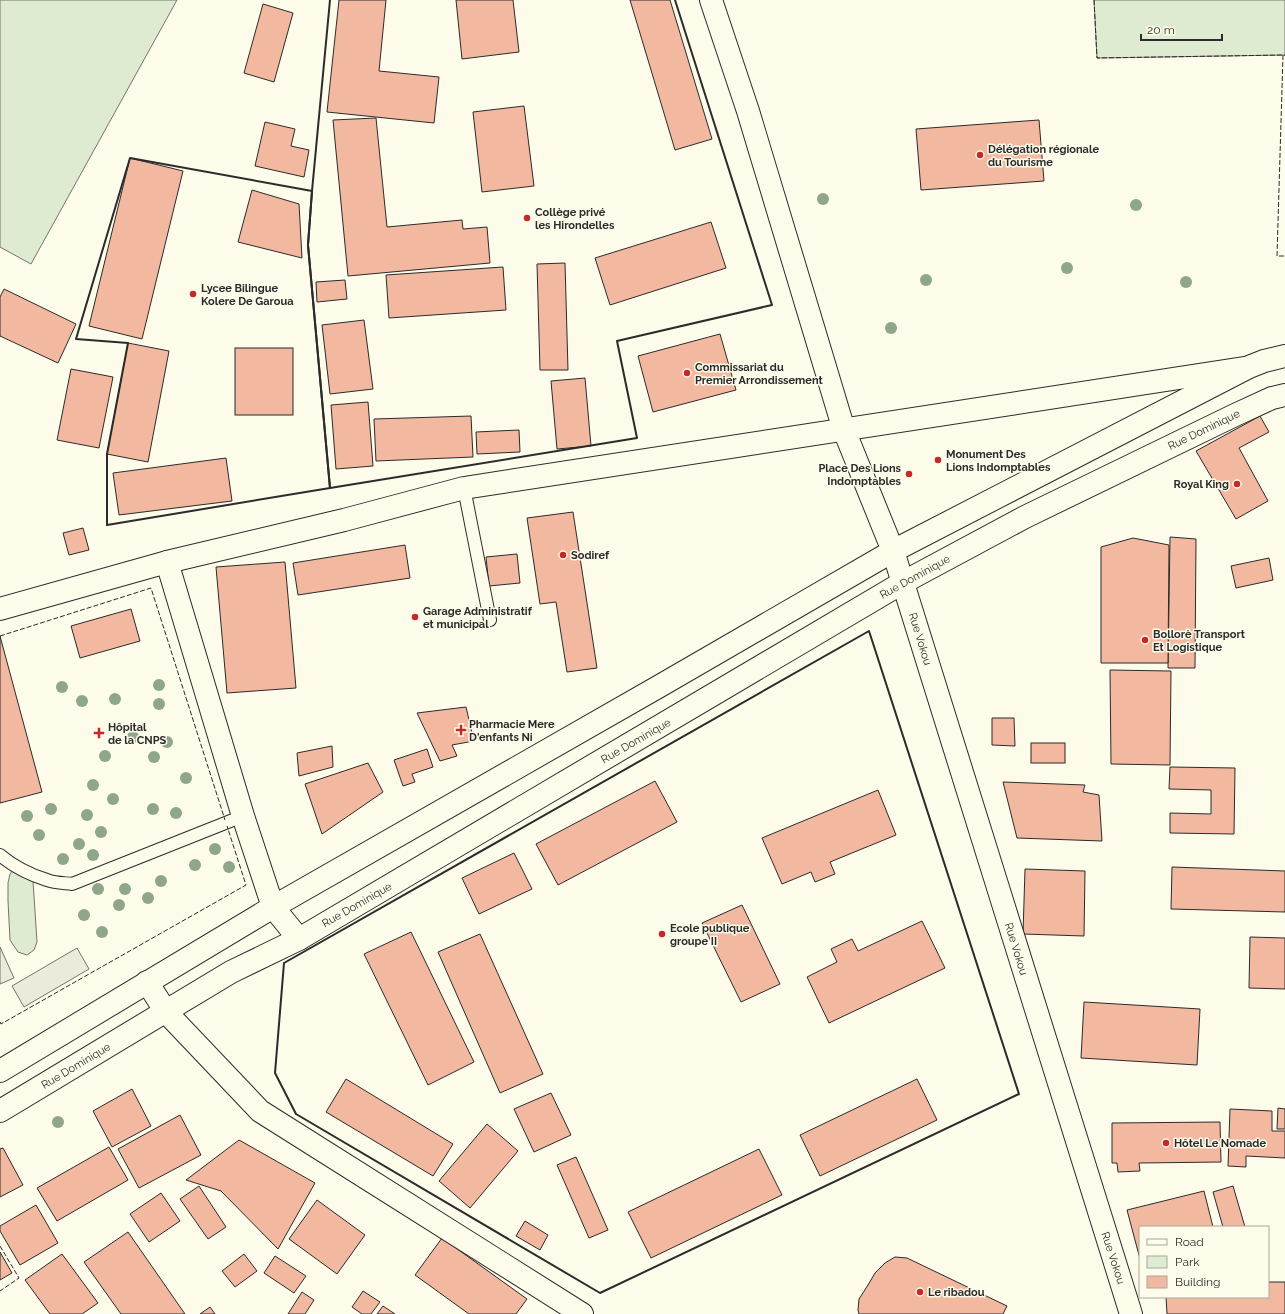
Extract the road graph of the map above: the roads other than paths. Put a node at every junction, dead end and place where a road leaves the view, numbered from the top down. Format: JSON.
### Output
{"nodes":[{"id":1,"x":711,"y":0,"type":"edge"},
{"id":2,"x":1285,"y":356,"type":"edge"},
{"id":3,"x":1249,"y":367,"type":"junction"},
{"id":4,"x":1285,"y":395,"type":"edge"},
{"id":5,"x":1134,"y":426,"type":"junction"},
{"id":6,"x":844,"y":430,"type":"junction"},
{"id":7,"x":1149,"y":457,"type":"junction"},
{"id":8,"x":464,"y":488,"type":"junction"},
{"id":9,"x":893,"y":551,"type":"junction"},
{"id":10,"x":167,"y":562,"type":"junction"},
{"id":11,"x":902,"y":583,"type":"junction"},
{"id":12,"x":0,"y":609,"type":"edge"},
{"id":13,"x":490,"y":620,"type":"dead end"},
{"id":14,"x":242,"y":816,"type":"junction"},
{"id":15,"x":0,"y":855,"type":"edge"},
{"id":16,"x":273,"y":907,"type":"junction"},
{"id":17,"x":298,"y":939,"type":"junction"},
{"id":18,"x":147,"y":982,"type":"junction"},
{"id":19,"x":166,"y":1012,"type":"junction"},
{"id":20,"x":0,"y":1071,"type":"edge"},
{"id":21,"x":0,"y":1111,"type":"edge"},
{"id":22,"x":582,"y":1314,"type":"edge"},
{"id":23,"x":1131,"y":1314,"type":"edge"}],
"edges":[{"from":1,"to":6,"type":"street","name":"Rue Vokou"},
{"from":2,"to":3,"type":"street"},
{"from":3,"to":5,"type":"street"},
{"from":3,"to":6,"type":"street"},
{"from":4,"to":7,"type":"street","name":"Rue Dominique"},
{"from":5,"to":7,"type":"street"},
{"from":5,"to":9,"type":"street"},
{"from":6,"to":8,"type":"street"},
{"from":6,"to":9,"type":"street","name":"Rue Vokou"},
{"from":7,"to":11,"type":"street","name":"Rue Dominique"},
{"from":8,"to":10,"type":"street"},
{"from":8,"to":13,"type":"lane"},
{"from":9,"to":11,"type":"street","name":"Rue Vokou"},
{"from":9,"to":16,"type":"street"},
{"from":10,"to":12,"type":"street"},
{"from":10,"to":14,"type":"street"},
{"from":11,"to":17,"type":"street","name":"Rue Dominique"},
{"from":11,"to":23,"type":"street","name":"Rue Vokou"},
{"from":14,"to":15,"type":"lane"},
{"from":14,"to":16,"type":"street"},
{"from":16,"to":17,"type":"street"},
{"from":16,"to":18,"type":"street"},
{"from":17,"to":19,"type":"street","name":"Rue Dominique"},
{"from":18,"to":19,"type":"street"},
{"from":18,"to":20,"type":"street"},
{"from":19,"to":21,"type":"street","name":"Rue Dominique"},
{"from":19,"to":22,"type":"street"}]}
